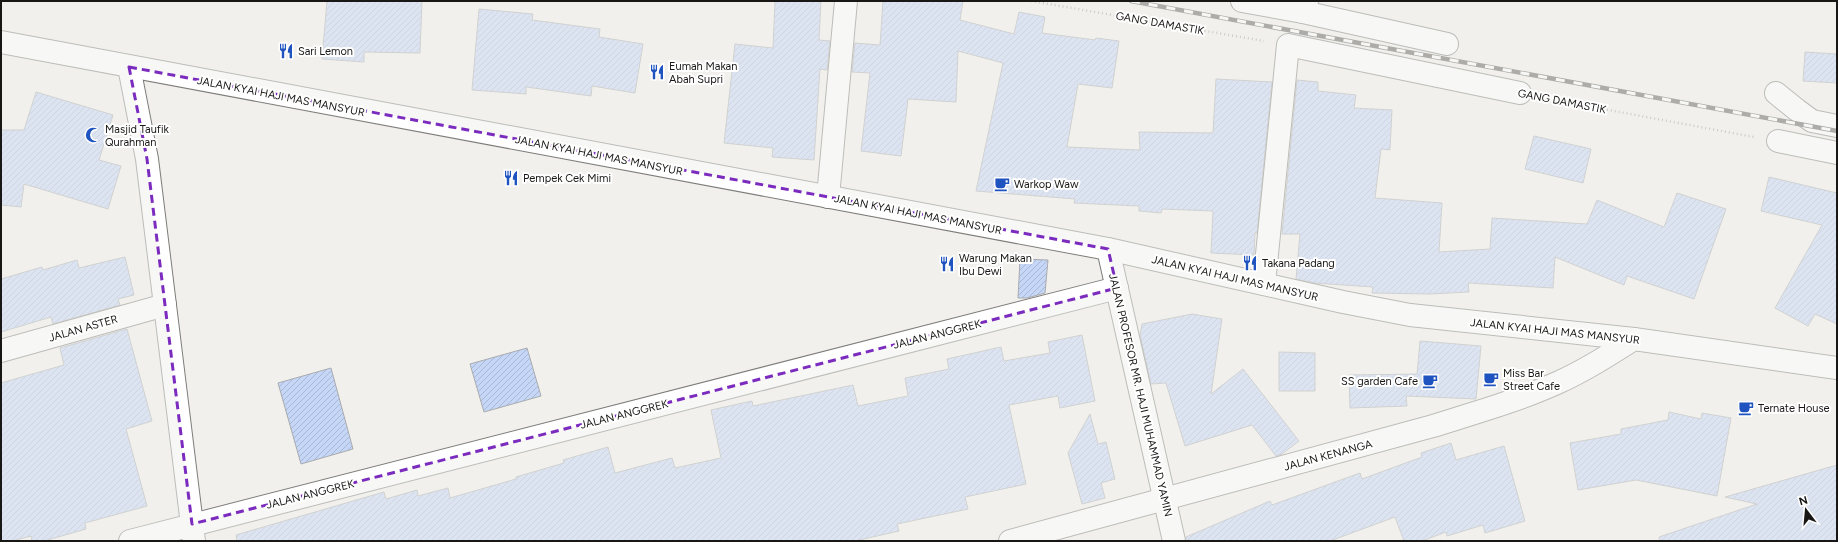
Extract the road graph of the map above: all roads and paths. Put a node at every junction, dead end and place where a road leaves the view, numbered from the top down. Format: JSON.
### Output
{"nodes":[{"id":1,"x":846,"y":1,"type":"edge"},
{"id":2,"x":1031,"y":1,"type":"edge"},
{"id":3,"x":1242,"y":1,"type":"edge"},
{"id":4,"x":1305,"y":7,"type":"edge"},
{"id":5,"x":1,"y":42,"type":"edge"},
{"id":6,"x":1288,"y":44,"type":"junction"},
{"id":7,"x":1447,"y":44,"type":"dead end"},
{"id":8,"x":129,"y":67,"type":"junction"},
{"id":9,"x":1776,"y":93,"type":"dead end"},
{"id":10,"x":1520,"y":94,"type":"joint"},
{"id":11,"x":1837,"y":126,"type":"edge"},
{"id":12,"x":1778,"y":141,"type":"joint"},
{"id":13,"x":1837,"y":153,"type":"edge"},
{"id":14,"x":828,"y":197,"type":"junction"},
{"id":15,"x":1108,"y":249,"type":"junction"},
{"id":16,"x":1264,"y":284,"type":"junction"},
{"id":17,"x":1117,"y":288,"type":"junction"},
{"id":18,"x":165,"y":305,"type":"junction"},
{"id":19,"x":1634,"y":340,"type":"junction"},
{"id":20,"x":1,"y":351,"type":"edge"},
{"id":21,"x":1837,"y":368,"type":"edge"},
{"id":22,"x":1165,"y":500,"type":"junction"},
{"id":23,"x":193,"y":532,"type":"edge"},
{"id":24,"x":130,"y":541,"type":"edge"},
{"id":25,"x":1010,"y":541,"type":"edge"},
{"id":26,"x":1174,"y":541,"type":"edge"}],
"edges":[{"from":1,"to":14,"type":"street"},
{"from":2,"to":6,"type":"path","name":"GANG DAMASTIK"},
{"from":3,"to":4,"type":"street"},
{"from":4,"to":7,"type":"street"},
{"from":5,"to":8,"type":"street","name":"JALAN KYAI HAJI MAS MANSYUR"},
{"from":6,"to":10,"type":"street","name":"GANG DAMASTIK"},
{"from":6,"to":16,"type":"street"},
{"from":8,"to":14,"type":"street","name":"JALAN KYAI HAJI MAS MANSYUR"},
{"from":8,"to":18,"type":"street"},
{"from":9,"to":11,"type":"street"},
{"from":10,"to":12,"type":"path","name":"GANG DAMASTIK"},
{"from":12,"to":13,"type":"street"},
{"from":14,"to":15,"type":"street","name":"JALAN KYAI HAJI MAS MANSYUR"},
{"from":15,"to":16,"type":"street","name":"JALAN KYAI HAJI MAS MANSYUR"},
{"from":15,"to":17,"type":"street","name":"JALAN PROFESOR MR. HAJI MUHAMMAD YAMIN"},
{"from":16,"to":19,"type":"street","name":"JALAN KYAI HAJI MAS MANSYUR"},
{"from":17,"to":22,"type":"street","name":"JALAN PROFESOR MR. HAJI MUHAMMAD YAMIN"},
{"from":17,"to":23,"type":"street","name":"JALAN ANGGREK"},
{"from":18,"to":20,"type":"street","name":"JALAN ASTER"},
{"from":18,"to":23,"type":"street"},
{"from":19,"to":21,"type":"street","name":"JALAN KYAI HAJI MAS MANSYUR"},
{"from":19,"to":22,"type":"street","name":"JALAN KENANGA"},
{"from":22,"to":25,"type":"street","name":"JALAN KENANGA"},
{"from":22,"to":26,"type":"street","name":"JALAN PROFESOR MR. HAJI MUHAMMAD YAMIN"},
{"from":23,"to":24,"type":"street","name":"JALAN ANGGREK"}]}
